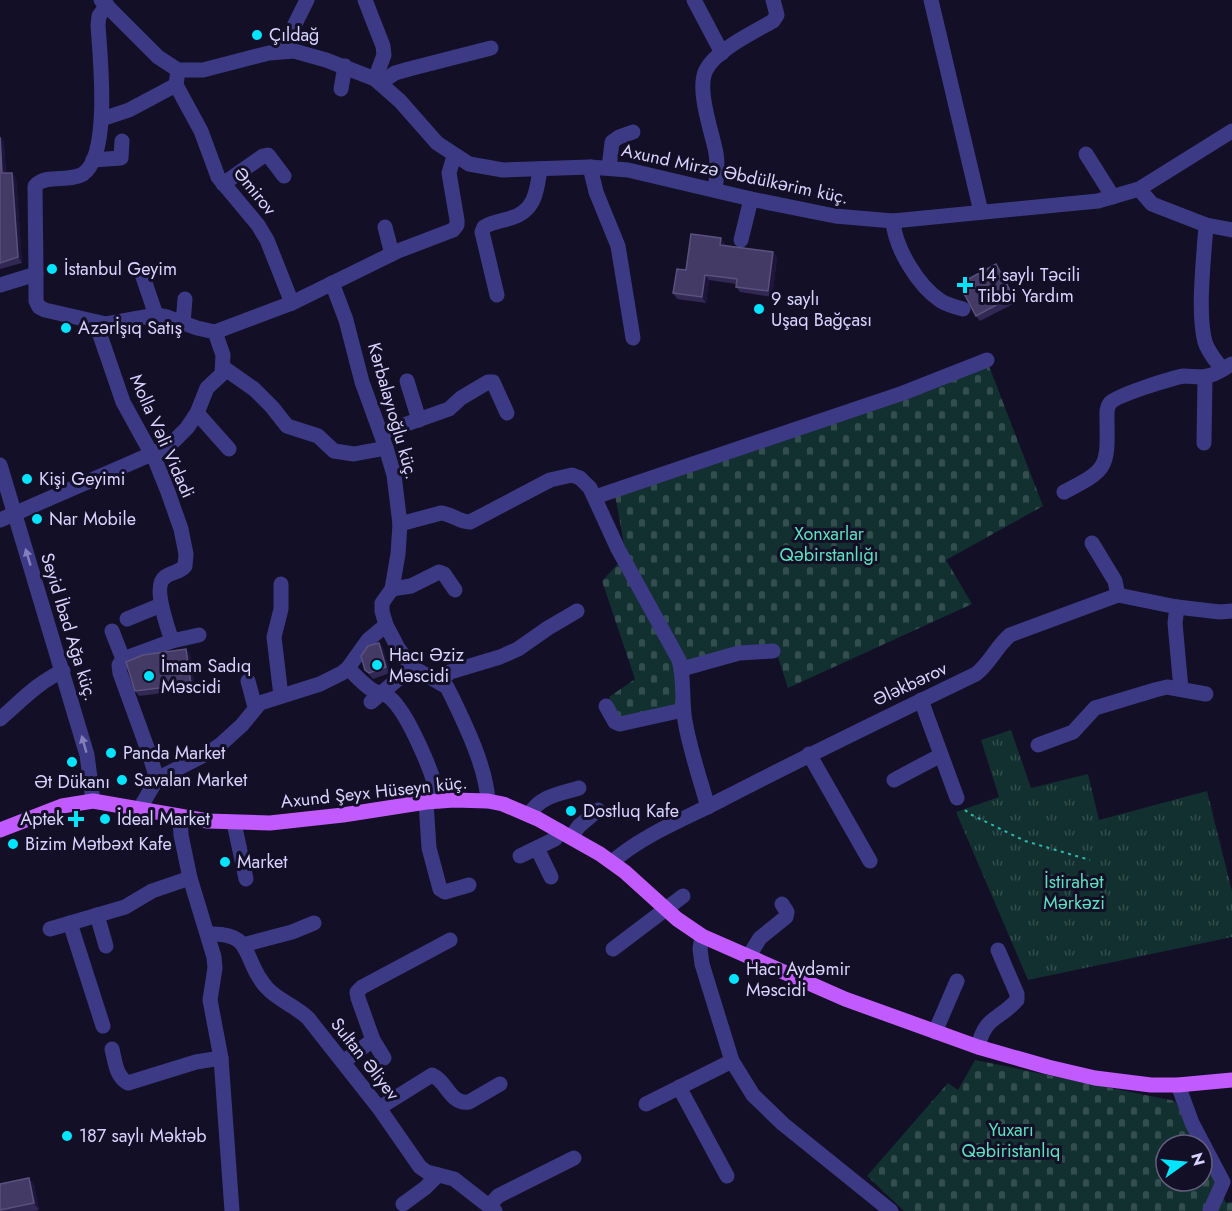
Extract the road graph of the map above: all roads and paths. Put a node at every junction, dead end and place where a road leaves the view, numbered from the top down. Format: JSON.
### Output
{"nodes":[{"id":1,"x":307,"y":0,"type":"edge"},
{"id":2,"x":694,"y":0,"type":"edge"},
{"id":3,"x":773,"y":0,"type":"edge"},
{"id":4,"x":931,"y":0,"type":"edge"},
{"id":5,"x":368,"y":1,"type":"edge"},
{"id":6,"x":104,"y":2,"type":"edge"},
{"id":7,"x":492,"y":48,"type":"dead end"},
{"id":8,"x":284,"y":51,"type":"junction"},
{"id":9,"x":722,"y":53,"type":"junction"},
{"id":10,"x":345,"y":66,"type":"junction"},
{"id":11,"x":177,"y":78,"type":"junction"},
{"id":12,"x":378,"y":81,"type":"junction"},
{"id":13,"x":341,"y":89,"type":"dead end"},
{"id":14,"x":102,"y":118,"type":"junction"},
{"id":15,"x":1232,"y":131,"type":"edge"},
{"id":16,"x":633,"y":132,"type":"dead end"},
{"id":17,"x":122,"y":141,"type":"dead end"},
{"id":18,"x":1086,"y":154,"type":"dead end"},
{"id":19,"x":454,"y":156,"type":"junction"},
{"id":20,"x":93,"y":160,"type":"junction"},
{"id":21,"x":590,"y":167,"type":"junction"},
{"id":22,"x":609,"y":168,"type":"junction"},
{"id":23,"x":540,"y":169,"type":"junction"},
{"id":24,"x":284,"y":176,"type":"dead end"},
{"id":25,"x":223,"y":184,"type":"junction"},
{"id":26,"x":1138,"y":189,"type":"junction"},
{"id":27,"x":716,"y":190,"type":"junction"},
{"id":28,"x":1113,"y":197,"type":"junction"},
{"id":29,"x":751,"y":199,"type":"junction"},
{"id":30,"x":981,"y":212,"type":"junction"},
{"id":31,"x":892,"y":221,"type":"junction"},
{"id":32,"x":1206,"y":225,"type":"junction"},
{"id":33,"x":385,"y":227,"type":"dead end"},
{"id":34,"x":1232,"y":230,"type":"edge"},
{"id":35,"x":741,"y":240,"type":"dead end"},
{"id":36,"x":392,"y":254,"type":"junction"},
{"id":37,"x":36,"y":274,"type":"junction"},
{"id":38,"x":143,"y":277,"type":"dead end"},
{"id":39,"x":332,"y":284,"type":"junction"},
{"id":40,"x":0,"y":285,"type":"edge"},
{"id":41,"x":497,"y":295,"type":"dead end"},
{"id":42,"x":185,"y":299,"type":"dead end"},
{"id":43,"x":292,"y":303,"type":"junction"},
{"id":44,"x":963,"y":309,"type":"dead end"},
{"id":45,"x":156,"y":315,"type":"junction"},
{"id":46,"x":98,"y":323,"type":"junction"},
{"id":47,"x":183,"y":323,"type":"junction"},
{"id":48,"x":215,"y":332,"type":"junction"},
{"id":49,"x":633,"y":338,"type":"dead end"},
{"id":50,"x":987,"y":360,"type":"dead end"},
{"id":51,"x":1227,"y":367,"type":"edge"},
{"id":52,"x":224,"y":368,"type":"junction"},
{"id":53,"x":1205,"y":377,"type":"junction"},
{"id":54,"x":407,"y":381,"type":"dead end"},
{"id":55,"x":197,"y":412,"type":"junction"},
{"id":56,"x":507,"y":413,"type":"dead end"},
{"id":57,"x":419,"y":420,"type":"junction"},
{"id":58,"x":381,"y":433,"type":"junction"},
{"id":59,"x":1204,"y":443,"type":"dead end"},
{"id":60,"x":386,"y":448,"type":"junction"},
{"id":61,"x":229,"y":449,"type":"dead end"},
{"id":62,"x":151,"y":455,"type":"junction"},
{"id":63,"x":0,"y":465,"type":"edge"},
{"id":64,"x":1064,"y":492,"type":"dead end"},
{"id":65,"x":595,"y":497,"type":"junction"},
{"id":66,"x":15,"y":513,"type":"junction"},
{"id":67,"x":0,"y":520,"type":"edge"},
{"id":68,"x":400,"y":524,"type":"junction"},
{"id":69,"x":1092,"y":543,"type":"dead end"},
{"id":70,"x":280,"y":584,"type":"dead end"},
{"id":71,"x":392,"y":589,"type":"junction"},
{"id":72,"x":455,"y":590,"type":"dead end"},
{"id":73,"x":1118,"y":595,"type":"junction"},
{"id":74,"x":161,"y":605,"type":"junction"},
{"id":75,"x":1177,"y":607,"type":"junction"},
{"id":76,"x":577,"y":611,"type":"dead end"},
{"id":77,"x":1232,"y":611,"type":"edge"},
{"id":78,"x":127,"y":620,"type":"dead end"},
{"id":79,"x":386,"y":625,"type":"junction"},
{"id":80,"x":112,"y":631,"type":"dead end"},
{"id":81,"x":199,"y":635,"type":"dead end"},
{"id":82,"x":172,"y":640,"type":"junction"},
{"id":83,"x":773,"y":651,"type":"dead end"},
{"id":84,"x":123,"y":659,"type":"junction"},
{"id":85,"x":412,"y":667,"type":"junction"},
{"id":86,"x":348,"y":668,"type":"junction"},
{"id":87,"x":682,"y":669,"type":"junction"},
{"id":88,"x":63,"y":671,"type":"junction"},
{"id":89,"x":248,"y":681,"type":"dead end"},
{"id":90,"x":439,"y":682,"type":"junction"},
{"id":91,"x":1181,"y":688,"type":"junction"},
{"id":92,"x":1206,"y":694,"type":"dead end"},
{"id":93,"x":281,"y":696,"type":"junction"},
{"id":94,"x":376,"y":698,"type":"junction"},
{"id":95,"x":921,"y":700,"type":"junction"},
{"id":96,"x":255,"y":706,"type":"junction"},
{"id":97,"x":606,"y":706,"type":"dead end"},
{"id":98,"x":683,"y":710,"type":"junction"},
{"id":99,"x":0,"y":719,"type":"edge"},
{"id":100,"x":1038,"y":745,"type":"dead end"},
{"id":101,"x":809,"y":754,"type":"junction"},
{"id":102,"x":941,"y":755,"type":"junction"},
{"id":103,"x":157,"y":779,"type":"junction"},
{"id":104,"x":894,"y":780,"type":"dead end"},
{"id":105,"x":579,"y":788,"type":"dead end"},
{"id":106,"x":957,"y":798,"type":"joint"},
{"id":107,"x":93,"y":801,"type":"junction"},
{"id":108,"x":433,"y":801,"type":"junction"},
{"id":109,"x":488,"y":801,"type":"junction"},
{"id":110,"x":708,"y":807,"type":"junction"},
{"id":111,"x":140,"y":808,"type":"junction"},
{"id":112,"x":598,"y":810,"type":"dead end"},
{"id":113,"x":529,"y":815,"type":"junction"},
{"id":114,"x":180,"y":817,"type":"junction"},
{"id":115,"x":234,"y":823,"type":"junction"},
{"id":116,"x":0,"y":830,"type":"edge"},
{"id":117,"x":565,"y":834,"type":"junction"},
{"id":118,"x":537,"y":848,"type":"junction"},
{"id":119,"x":520,"y":856,"type":"dead end"},
{"id":120,"x":1090,"y":860,"type":"dead end"},
{"id":121,"x":870,"y":861,"type":"dead end"},
{"id":122,"x":612,"y":862,"type":"junction"},
{"id":123,"x":552,"y":877,"type":"dead end"},
{"id":124,"x":190,"y":878,"type":"junction"},
{"id":125,"x":246,"y":879,"type":"dead end"},
{"id":126,"x":469,"y":885,"type":"dead end"},
{"id":127,"x":683,"y":897,"type":"dead end"},
{"id":128,"x":782,"y":904,"type":"dead end"},
{"id":129,"x":667,"y":909,"type":"junction"},
{"id":130,"x":97,"y":915,"type":"junction"},
{"id":131,"x":70,"y":923,"type":"junction"},
{"id":132,"x":314,"y":923,"type":"dead end"},
{"id":133,"x":50,"y":929,"type":"dead end"},
{"id":134,"x":208,"y":934,"type":"junction"},
{"id":135,"x":702,"y":936,"type":"junction"},
{"id":136,"x":450,"y":940,"type":"dead end"},
{"id":137,"x":243,"y":945,"type":"junction"},
{"id":138,"x":106,"y":946,"type":"dead end"},
{"id":139,"x":613,"y":949,"type":"dead end"},
{"id":140,"x":998,"y":950,"type":"dead end"},
{"id":141,"x":749,"y":956,"type":"junction"},
{"id":142,"x":957,"y":981,"type":"dead end"},
{"id":143,"x":103,"y":1026,"type":"dead end"},
{"id":144,"x":935,"y":1032,"type":"junction"},
{"id":145,"x":373,"y":1040,"type":"junction"},
{"id":146,"x":978,"y":1047,"type":"junction"},
{"id":147,"x":112,"y":1049,"type":"dead end"},
{"id":148,"x":221,"y":1058,"type":"junction"},
{"id":149,"x":384,"y":1058,"type":"dead end"},
{"id":150,"x":732,"y":1061,"type":"junction"},
{"id":151,"x":343,"y":1062,"type":"junction"},
{"id":152,"x":1232,"y":1080,"type":"edge"},
{"id":153,"x":500,"y":1084,"type":"dead end"},
{"id":154,"x":1178,"y":1085,"type":"junction"},
{"id":155,"x":679,"y":1087,"type":"junction"},
{"id":156,"x":646,"y":1104,"type":"dead end"},
{"id":157,"x":379,"y":1108,"type":"junction"},
{"id":158,"x":574,"y":1158,"type":"dead end"},
{"id":159,"x":438,"y":1175,"type":"junction"},
{"id":160,"x":727,"y":1176,"type":"dead end"},
{"id":161,"x":404,"y":1204,"type":"dead end"},
{"id":162,"x":492,"y":1209,"type":"edge"},
{"id":163,"x":232,"y":1211,"type":"edge"},
{"id":164,"x":891,"y":1211,"type":"edge"},
{"id":165,"x":1210,"y":1211,"type":"edge"}],
"edges":[{"from":1,"to":8,"type":"street"},
{"from":2,"to":9,"type":"street"},
{"from":3,"to":9,"type":"street"},
{"from":4,"to":30,"type":"street"},
{"from":5,"to":12,"type":"street"},
{"from":6,"to":11,"type":"street"},
{"from":6,"to":14,"type":"street"},
{"from":7,"to":12,"type":"street"},
{"from":8,"to":10,"type":"street","name":"Axund Mirzə Əbdülkərim küç."},
{"from":8,"to":11,"type":"street","name":"Axund Mirzə Əbdülkərim küç."},
{"from":9,"to":27,"type":"street"},
{"from":10,"to":12,"type":"street","name":"Axund Mirzə Əbdülkərim küç."},
{"from":10,"to":13,"type":"street"},
{"from":11,"to":14,"type":"street"},
{"from":11,"to":25,"type":"street","name":"Əmirov"},
{"from":12,"to":19,"type":"street","name":"Axund Mirzə Əbdülkərim küç."},
{"from":14,"to":20,"type":"street"},
{"from":15,"to":26,"type":"street","name":"Axund Mirzə Əbdülkərim küç."},
{"from":16,"to":22,"type":"street"},
{"from":17,"to":20,"type":"street"},
{"from":18,"to":28,"type":"street"},
{"from":19,"to":23,"type":"street","name":"Axund Mirzə Əbdülkərim küç."},
{"from":19,"to":36,"type":"street"},
{"from":20,"to":37,"type":"street"},
{"from":21,"to":22,"type":"street","name":"Axund Mirzə Əbdülkərim küç."},
{"from":21,"to":23,"type":"street","name":"Axund Mirzə Əbdülkərim küç."},
{"from":21,"to":49,"type":"street"},
{"from":22,"to":27,"type":"street","name":"Axund Mirzə Əbdülkərim küç."},
{"from":23,"to":41,"type":"street"},
{"from":24,"to":25,"type":"street"},
{"from":25,"to":43,"type":"street","name":"Əmirov"},
{"from":26,"to":28,"type":"street","name":"Axund Mirzə Əbdülkərim küç."},
{"from":26,"to":32,"type":"street"},
{"from":27,"to":29,"type":"street","name":"Axund Mirzə Əbdülkərim küç."},
{"from":28,"to":30,"type":"street","name":"Axund Mirzə Əbdülkərim küç."},
{"from":29,"to":31,"type":"street","name":"Axund Mirzə Əbdülkərim küç."},
{"from":29,"to":35,"type":"street"},
{"from":30,"to":31,"type":"street","name":"Axund Mirzə Əbdülkərim küç."},
{"from":31,"to":44,"type":"street"},
{"from":32,"to":34,"type":"street"},
{"from":32,"to":51,"type":"street"},
{"from":33,"to":36,"type":"street"},
{"from":36,"to":39,"type":"street"},
{"from":37,"to":40,"type":"street"},
{"from":37,"to":46,"type":"street"},
{"from":38,"to":45,"type":"street"},
{"from":39,"to":43,"type":"street"},
{"from":39,"to":58,"type":"street","name":"Kərbalayıoğlu küç."},
{"from":42,"to":47,"type":"street"},
{"from":43,"to":48,"type":"street"},
{"from":45,"to":46,"type":"street"},
{"from":45,"to":47,"type":"street"},
{"from":46,"to":62,"type":"street","name":"Molla Vəli Vidadi"},
{"from":47,"to":48,"type":"street"},
{"from":48,"to":52,"type":"street"},
{"from":50,"to":65,"type":"street"},
{"from":51,"to":53,"type":"street"},
{"from":52,"to":55,"type":"street"},
{"from":52,"to":60,"type":"street"},
{"from":53,"to":59,"type":"street"},
{"from":53,"to":64,"type":"street"},
{"from":54,"to":57,"type":"street"},
{"from":55,"to":61,"type":"street"},
{"from":55,"to":62,"type":"street"},
{"from":56,"to":57,"type":"street"},
{"from":57,"to":58,"type":"street"},
{"from":58,"to":60,"type":"street","name":"Kərbalayıoğlu küç."},
{"from":60,"to":68,"type":"street","name":"Kərbalayıoğlu küç."},
{"from":62,"to":66,"type":"street"},
{"from":62,"to":74,"type":"street","name":"Molla Vəli Vidadi"},
{"from":63,"to":66,"type":"street","name":"Seyid İbad Ağa küç."},
{"from":65,"to":68,"type":"street"},
{"from":65,"to":87,"type":"street"},
{"from":66,"to":67,"type":"street"},
{"from":88,"to":66,"type":"street","name":"Seyid İbad Ağa küç.","one_way":true},
{"from":68,"to":71,"type":"street","name":"Kərbalayıoğlu küç."},
{"from":69,"to":73,"type":"street"},
{"from":70,"to":93,"type":"street"},
{"from":71,"to":72,"type":"street"},
{"from":71,"to":79,"type":"street","name":"Kərbalayıoğlu küç."},
{"from":73,"to":75,"type":"street"},
{"from":73,"to":95,"type":"street","name":"Ələkbərov"},
{"from":74,"to":78,"type":"street"},
{"from":74,"to":82,"type":"street","name":"Molla Vəli Vidadi"},
{"from":75,"to":77,"type":"street"},
{"from":75,"to":91,"type":"street"},
{"from":76,"to":90,"type":"street"},
{"from":79,"to":85,"type":"street","name":"Kərbalayıoğlu küç."},
{"from":79,"to":86,"type":"street"},
{"from":80,"to":84,"type":"street"},
{"from":81,"to":82,"type":"street"},
{"from":82,"to":84,"type":"street"},
{"from":83,"to":87,"type":"street"},
{"from":84,"to":103,"type":"street"},
{"from":85,"to":90,"type":"street","name":"Kərbalayıoğlu küç."},
{"from":85,"to":94,"type":"street"},
{"from":86,"to":93,"type":"street"},
{"from":86,"to":94,"type":"street"},
{"from":87,"to":98,"type":"street"},
{"from":88,"to":99,"type":"street"},
{"from":107,"to":88,"type":"street","name":"Seyid İbad Ağa küç.","one_way":true},
{"from":89,"to":96,"type":"street"},
{"from":90,"to":109,"type":"street","name":"Kərbalayıoğlu küç."},
{"from":91,"to":92,"type":"street"},
{"from":91,"to":100,"type":"street"},
{"from":93,"to":96,"type":"street"},
{"from":94,"to":108,"type":"street"},
{"from":95,"to":101,"type":"street","name":"Ələkbərov"},
{"from":95,"to":102,"type":"street"},
{"from":96,"to":103,"type":"street"},
{"from":97,"to":98,"type":"street"},
{"from":98,"to":110,"type":"street"},
{"from":101,"to":110,"type":"street","name":"Ələkbərov"},
{"from":101,"to":121,"type":"street"},
{"from":102,"to":104,"type":"street"},
{"from":102,"to":106,"type":"street"},
{"from":103,"to":111,"type":"street"},
{"from":105,"to":113,"type":"street"},
{"from":106,"to":120,"type":"path"},
{"from":107,"to":111,"type":"main road","name":"Axund Şeyx Hüseyn küç."},
{"from":107,"to":116,"type":"main road","name":"Axund Şeyx Hüseyn küç."},
{"from":108,"to":109,"type":"main road","name":"Axund Şeyx Hüseyn küç."},
{"from":108,"to":115,"type":"main road","name":"Axund Şeyx Hüseyn küç."},
{"from":108,"to":126,"type":"street"},
{"from":109,"to":113,"type":"main road","name":"Axund Şeyx Hüseyn küç."},
{"from":110,"to":122,"type":"street","name":"Ələkbərov"},
{"from":111,"to":114,"type":"main road","name":"Axund Şeyx Hüseyn küç."},
{"from":112,"to":117,"type":"street"},
{"from":113,"to":117,"type":"main road","name":"Axund Şeyx Hüseyn küç."},
{"from":114,"to":115,"type":"main road","name":"Axund Şeyx Hüseyn küç."},
{"from":114,"to":124,"type":"street"},
{"from":115,"to":125,"type":"street"},
{"from":117,"to":118,"type":"street"},
{"from":117,"to":122,"type":"main road","name":"Axund Şeyx Hüseyn küç."},
{"from":118,"to":119,"type":"street"},
{"from":118,"to":123,"type":"street"},
{"from":122,"to":129,"type":"main road","name":"Axund Şeyx Hüseyn küç."},
{"from":124,"to":130,"type":"street"},
{"from":124,"to":134,"type":"street"},
{"from":127,"to":129,"type":"street"},
{"from":128,"to":141,"type":"street"},
{"from":129,"to":135,"type":"main road","name":"Axund Şeyx Hüseyn küç."},
{"from":129,"to":139,"type":"street"},
{"from":130,"to":131,"type":"street"},
{"from":130,"to":138,"type":"street"},
{"from":131,"to":133,"type":"street"},
{"from":131,"to":143,"type":"street"},
{"from":132,"to":137,"type":"street"},
{"from":134,"to":137,"type":"street"},
{"from":134,"to":148,"type":"street"},
{"from":135,"to":141,"type":"main road","name":"Axund Şeyx Hüseyn küç."},
{"from":135,"to":150,"type":"street"},
{"from":136,"to":145,"type":"street"},
{"from":137,"to":151,"type":"street","name":"Sultan Əliyev"},
{"from":140,"to":146,"type":"street"},
{"from":141,"to":144,"type":"main road","name":"Axund Şeyx Hüseyn küç."},
{"from":142,"to":144,"type":"street"},
{"from":144,"to":146,"type":"main road","name":"Axund Şeyx Hüseyn küç."},
{"from":145,"to":149,"type":"street"},
{"from":145,"to":151,"type":"street"},
{"from":146,"to":154,"type":"main road","name":"Axund Şeyx Hüseyn küç."},
{"from":147,"to":148,"type":"street"},
{"from":148,"to":163,"type":"street"},
{"from":150,"to":155,"type":"street"},
{"from":150,"to":164,"type":"street"},
{"from":151,"to":157,"type":"street","name":"Sultan Əliyev"},
{"from":152,"to":154,"type":"main road","name":"Axund Şeyx Hüseyn küç."},
{"from":153,"to":157,"type":"street"},
{"from":154,"to":165,"type":"street"},
{"from":155,"to":156,"type":"street"},
{"from":155,"to":160,"type":"street"},
{"from":157,"to":159,"type":"street","name":"Sultan Əliyev"},
{"from":158,"to":162,"type":"street"},
{"from":159,"to":161,"type":"street"},
{"from":159,"to":162,"type":"street","name":"Sultan Əliyev"}]}
